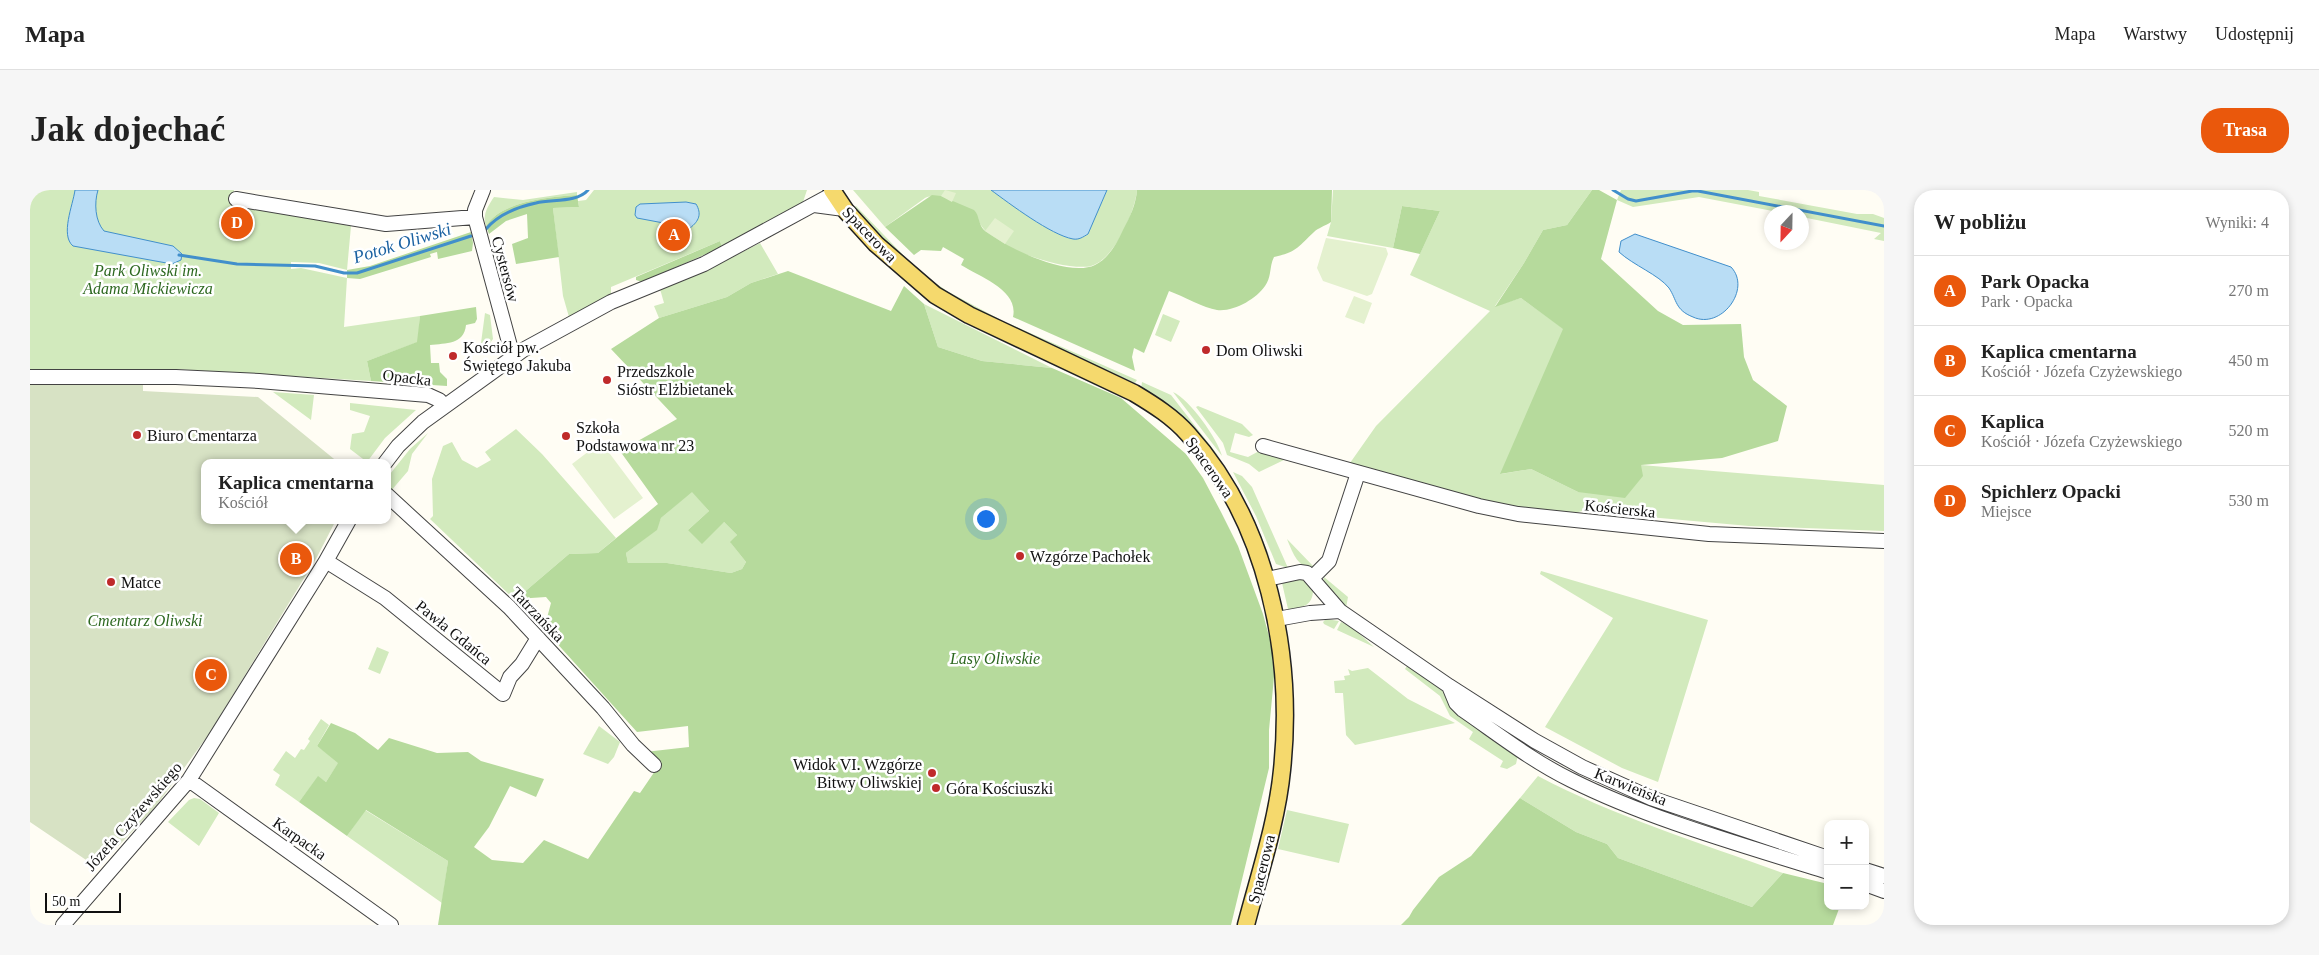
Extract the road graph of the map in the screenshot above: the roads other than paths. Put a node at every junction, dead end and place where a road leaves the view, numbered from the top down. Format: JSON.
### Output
{"nodes":[{"id":1,"x":483,"y":190,"type":"edge"},
{"id":2,"x":833,"y":192,"type":"edge"},
{"id":3,"x":236,"y":199,"type":"dead end"},
{"id":4,"x":814,"y":205,"type":"junction"},
{"id":5,"x":844,"y":209,"type":"junction"},
{"id":6,"x":475,"y":217,"type":"junction"},
{"id":7,"x":513,"y":357,"type":"junction"},
{"id":8,"x":30,"y":377,"type":"edge"},
{"id":9,"x":445,"y":406,"type":"junction"},
{"id":10,"x":1263,"y":446,"type":"dead end"},
{"id":11,"x":388,"y":459,"type":"edge"},
{"id":12,"x":1358,"y":473,"type":"junction"},
{"id":13,"x":391,"y":498,"type":"edge"},
{"id":14,"x":347,"y":524,"type":"edge"},
{"id":15,"x":1884,"y":541,"type":"edge"},
{"id":16,"x":326,"y":561,"type":"junction"},
{"id":17,"x":1312,"y":578,"type":"junction"},
{"id":18,"x":1267,"y":579,"type":"junction"},
{"id":19,"x":1322,"y":591,"type":"junction"},
{"id":20,"x":1340,"y":611,"type":"junction"},
{"id":21,"x":1310,"y":613,"type":"junction"},
{"id":22,"x":1277,"y":619,"type":"junction"},
{"id":23,"x":538,"y":638,"type":"junction"},
{"id":24,"x":1449,"y":686,"type":"junction"},
{"id":25,"x":654,"y":765,"type":"dead end"},
{"id":26,"x":189,"y":780,"type":"junction"},
{"id":27,"x":1824,"y":857,"type":"edge"},
{"id":28,"x":1824,"y":871,"type":"edge"},
{"id":29,"x":1869,"y":871,"type":"edge"},
{"id":30,"x":1884,"y":876,"type":"edge"},
{"id":31,"x":1869,"y":885,"type":"edge"},
{"id":32,"x":1884,"y":891,"type":"edge"},
{"id":33,"x":63,"y":925,"type":"edge"},
{"id":34,"x":391,"y":925,"type":"edge"},
{"id":35,"x":1246,"y":925,"type":"edge"}],
"edges":[{"from":1,"to":6,"type":"street"},
{"from":2,"to":4,"type":"street","name":"Opacka"},
{"from":2,"to":5,"type":"main road","name":"Spacerowa"},
{"from":3,"to":6,"type":"street"},
{"from":4,"to":5,"type":"street"},
{"from":4,"to":7,"type":"street","name":"Opacka"},
{"from":5,"to":18,"type":"main road","name":"Spacerowa"},
{"from":6,"to":7,"type":"street","name":"Cystersów"},
{"from":7,"to":9,"type":"street","name":"Opacka"},
{"from":8,"to":9,"type":"street","name":"Opacka"},
{"from":9,"to":11,"type":"street"},
{"from":10,"to":12,"type":"street","name":"Kościerska"},
{"from":12,"to":15,"type":"street","name":"Kościerska"},
{"from":12,"to":17,"type":"street"},
{"from":13,"to":23,"type":"street","name":"Tatrzańska"},
{"from":14,"to":16,"type":"street","name":"Józefa Czyżewskiego"},
{"from":16,"to":23,"type":"street","name":"Pawła Gdańca"},
{"from":16,"to":26,"type":"street","name":"Józefa Czyżewskiego"},
{"from":17,"to":18,"type":"street"},
{"from":17,"to":19,"type":"street","name":"Karwieńska"},
{"from":18,"to":22,"type":"main road","name":"Spacerowa"},
{"from":19,"to":20,"type":"street","name":"Karwieńska"},
{"from":19,"to":21,"type":"street"},
{"from":20,"to":21,"type":"street"},
{"from":20,"to":24,"type":"street","name":"Karwieńska"},
{"from":21,"to":22,"type":"street"},
{"from":22,"to":35,"type":"main road","name":"Spacerowa"},
{"from":23,"to":25,"type":"street","name":"Tatrzańska"},
{"from":24,"to":27,"type":"street","name":"Karwieńska"},
{"from":24,"to":28,"type":"street","name":"Karwieńska"},
{"from":26,"to":33,"type":"street","name":"Józefa Czyżewskiego"},
{"from":26,"to":34,"type":"street","name":"Karpacka"},
{"from":29,"to":30,"type":"street"},
{"from":31,"to":32,"type":"street"}]}
